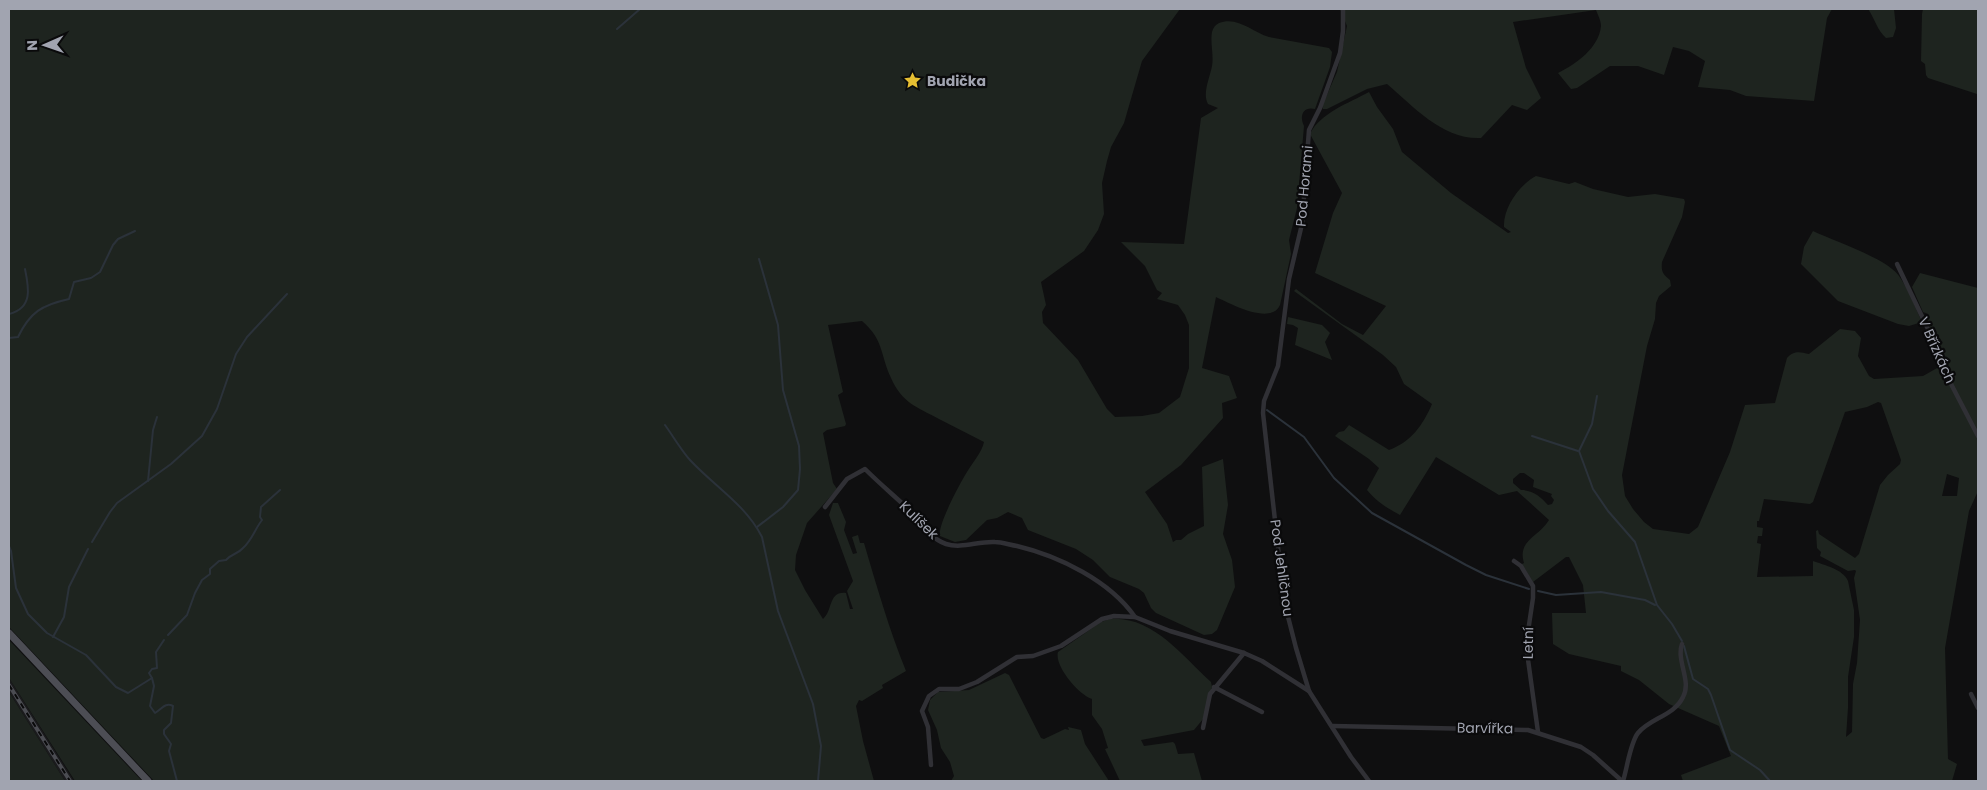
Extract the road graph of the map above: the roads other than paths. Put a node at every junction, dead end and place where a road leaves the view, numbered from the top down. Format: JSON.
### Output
{"nodes":[{"id":1,"x":1343,"y":9,"type":"edge"},
{"id":2,"x":1897,"y":264,"type":"dead end"},
{"id":3,"x":1278,"y":366,"type":"joint"},
{"id":4,"x":1978,"y":436,"type":"edge"},
{"id":5,"x":825,"y":507,"type":"dead end"},
{"id":6,"x":1514,"y":561,"type":"dead end"},
{"id":7,"x":1135,"y":617,"type":"junction"},
{"id":8,"x":9,"y":633,"type":"edge"},
{"id":9,"x":1682,"y":644,"type":"dead end"},
{"id":10,"x":1244,"y":653,"type":"junction"},
{"id":11,"x":1214,"y":687,"type":"junction"},
{"id":12,"x":1309,"y":691,"type":"junction"},
{"id":13,"x":1971,"y":694,"type":"dead end"},
{"id":14,"x":1978,"y":708,"type":"edge"},
{"id":15,"x":1262,"y":712,"type":"dead end"},
{"id":16,"x":1333,"y":726,"type":"junction"},
{"id":17,"x":1203,"y":728,"type":"dead end"},
{"id":18,"x":1538,"y":732,"type":"junction"},
{"id":19,"x":930,"y":765,"type":"dead end"},
{"id":20,"x":148,"y":781,"type":"edge"},
{"id":21,"x":1369,"y":781,"type":"edge"},
{"id":22,"x":1623,"y":781,"type":"edge"}],
"edges":[{"from":1,"to":3,"type":"street","name":"Pod Horami"},
{"from":2,"to":4,"type":"street","name":"V Břízkách"},
{"from":3,"to":12,"type":"street","name":"Pod Jehličnou"},
{"from":5,"to":7,"type":"street","name":"Kulíšek"},
{"from":6,"to":18,"type":"street","name":"Letní"},
{"from":7,"to":10,"type":"street","name":"Kulíšek"},
{"from":7,"to":19,"type":"street","name":"Kulíšek"},
{"from":8,"to":20,"type":"main road"},
{"from":9,"to":22,"type":"street"},
{"from":10,"to":11,"type":"street"},
{"from":10,"to":12,"type":"street","name":"Kulíšek"},
{"from":11,"to":15,"type":"street"},
{"from":11,"to":17,"type":"street"},
{"from":12,"to":16,"type":"street","name":"Pod Jehličnou"},
{"from":13,"to":14,"type":"street"},
{"from":16,"to":18,"type":"street","name":"Barvířka"},
{"from":16,"to":21,"type":"street","name":"Pod Jehličnou"},
{"from":18,"to":22,"type":"street","name":"Barvířka"}]}
